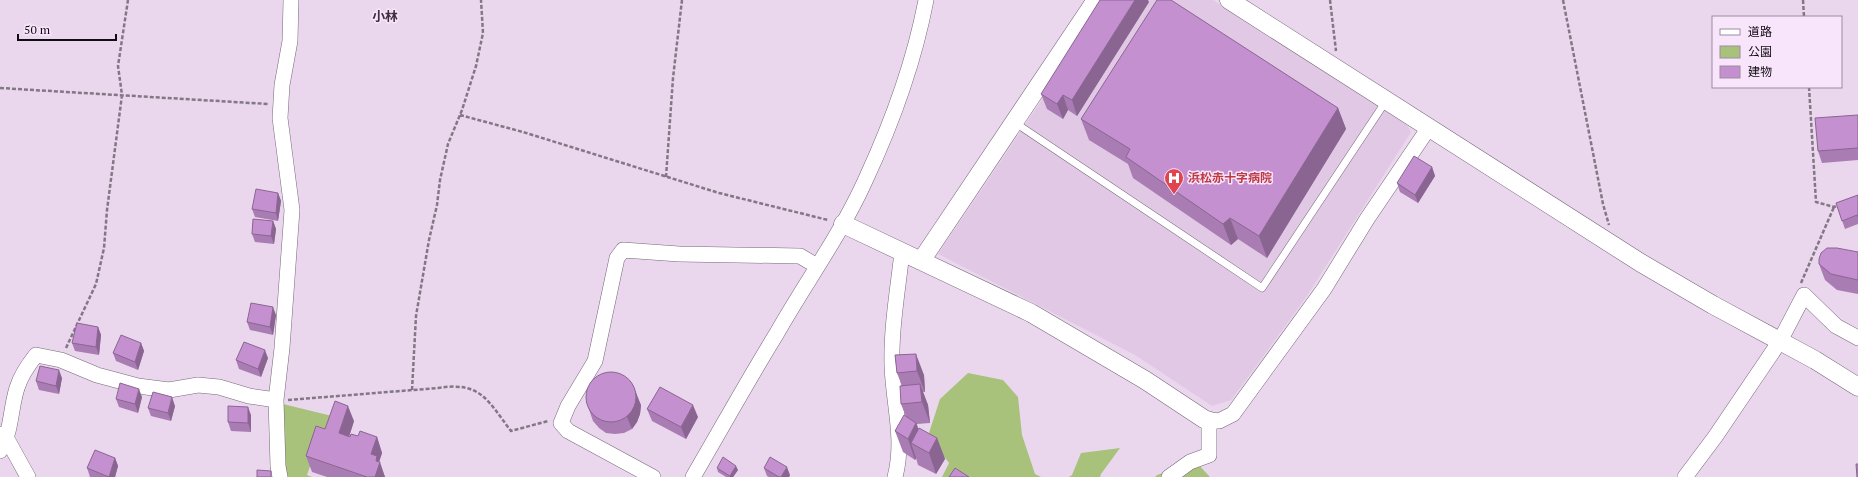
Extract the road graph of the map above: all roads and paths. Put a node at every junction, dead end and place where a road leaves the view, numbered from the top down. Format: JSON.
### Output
{"nodes":[{"id":1,"x":128,"y":0,"type":"edge"},
{"id":2,"x":291,"y":0,"type":"edge"},
{"id":3,"x":481,"y":0,"type":"edge"},
{"id":4,"x":682,"y":0,"type":"edge"},
{"id":5,"x":926,"y":0,"type":"edge"},
{"id":6,"x":1096,"y":0,"type":"edge"},
{"id":7,"x":1229,"y":0,"type":"edge"},
{"id":8,"x":1330,"y":0,"type":"edge"},
{"id":9,"x":1563,"y":0,"type":"edge"},
{"id":10,"x":1803,"y":0,"type":"edge"},
{"id":11,"x":1804,"y":16,"type":"edge"},
{"id":12,"x":1338,"y":70,"type":"junction"},
{"id":13,"x":0,"y":88,"type":"edge"},
{"id":14,"x":1809,"y":88,"type":"edge"},
{"id":15,"x":122,"y":95,"type":"junction"},
{"id":16,"x":1386,"y":101,"type":"junction"},
{"id":17,"x":281,"y":104,"type":"junction"},
{"id":18,"x":460,"y":115,"type":"junction"},
{"id":19,"x":1014,"y":122,"type":"junction"},
{"id":20,"x":1428,"y":128,"type":"junction"},
{"id":21,"x":666,"y":177,"type":"junction"},
{"id":22,"x":1841,"y":204,"type":"edge"},
{"id":23,"x":1834,"y":207,"type":"junction"},
{"id":24,"x":843,"y":224,"type":"junction"},
{"id":25,"x":1615,"y":246,"type":"junction"},
{"id":26,"x":902,"y":252,"type":"junction"},
{"id":27,"x":921,"y":261,"type":"junction"},
{"id":28,"x":817,"y":266,"type":"junction"},
{"id":29,"x":1804,"y":295,"type":"junction"},
{"id":30,"x":1858,"y":338,"type":"edge"},
{"id":31,"x":1780,"y":341,"type":"junction"},
{"id":32,"x":61,"y":360,"type":"junction"},
{"id":33,"x":1858,"y":387,"type":"edge"},
{"id":34,"x":412,"y":390,"type":"junction"},
{"id":35,"x":276,"y":400,"type":"junction"},
{"id":36,"x":563,"y":417,"type":"junction"},
{"id":37,"x":1206,"y":419,"type":"junction"},
{"id":38,"x":2,"y":440,"type":"edge"},
{"id":39,"x":28,"y":477,"type":"edge"},
{"id":40,"x":280,"y":477,"type":"edge"},
{"id":41,"x":653,"y":477,"type":"edge"},
{"id":42,"x":693,"y":477,"type":"edge"},
{"id":43,"x":895,"y":477,"type":"edge"},
{"id":44,"x":1169,"y":477,"type":"edge"},
{"id":45,"x":1685,"y":477,"type":"edge"}],
"edges":[{"from":1,"to":15,"type":"path"},
{"from":2,"to":17,"type":"street"},
{"from":3,"to":18,"type":"path"},
{"from":4,"to":21,"type":"path"},
{"from":5,"to":24,"type":"street"},
{"from":6,"to":19,"type":"street"},
{"from":7,"to":12,"type":"street"},
{"from":8,"to":12,"type":"path"},
{"from":9,"to":25,"type":"path"},
{"from":10,"to":11,"type":"path"},
{"from":12,"to":16,"type":"street"},
{"from":13,"to":15,"type":"path"},
{"from":14,"to":23,"type":"path"},
{"from":15,"to":17,"type":"path"},
{"from":15,"to":32,"type":"path"},
{"from":16,"to":19,"type":"lane"},
{"from":16,"to":20,"type":"street"},
{"from":17,"to":35,"type":"street"},
{"from":18,"to":21,"type":"path"},
{"from":18,"to":34,"type":"path"},
{"from":19,"to":27,"type":"street"},
{"from":20,"to":25,"type":"street"},
{"from":20,"to":37,"type":"street"},
{"from":21,"to":24,"type":"path"},
{"from":22,"to":23,"type":"path"},
{"from":23,"to":29,"type":"path"},
{"from":24,"to":26,"type":"street"},
{"from":24,"to":28,"type":"street"},
{"from":25,"to":31,"type":"street"},
{"from":26,"to":27,"type":"street"},
{"from":26,"to":43,"type":"street"},
{"from":27,"to":37,"type":"street"},
{"from":28,"to":36,"type":"street"},
{"from":28,"to":42,"type":"street"},
{"from":29,"to":30,"type":"street"},
{"from":29,"to":31,"type":"street"},
{"from":31,"to":33,"type":"street"},
{"from":31,"to":45,"type":"street"},
{"from":32,"to":35,"type":"street"},
{"from":32,"to":38,"type":"street"},
{"from":34,"to":35,"type":"path"},
{"from":34,"to":36,"type":"path"},
{"from":35,"to":40,"type":"street"},
{"from":36,"to":41,"type":"street"},
{"from":37,"to":44,"type":"street"},
{"from":38,"to":39,"type":"street"}]}
